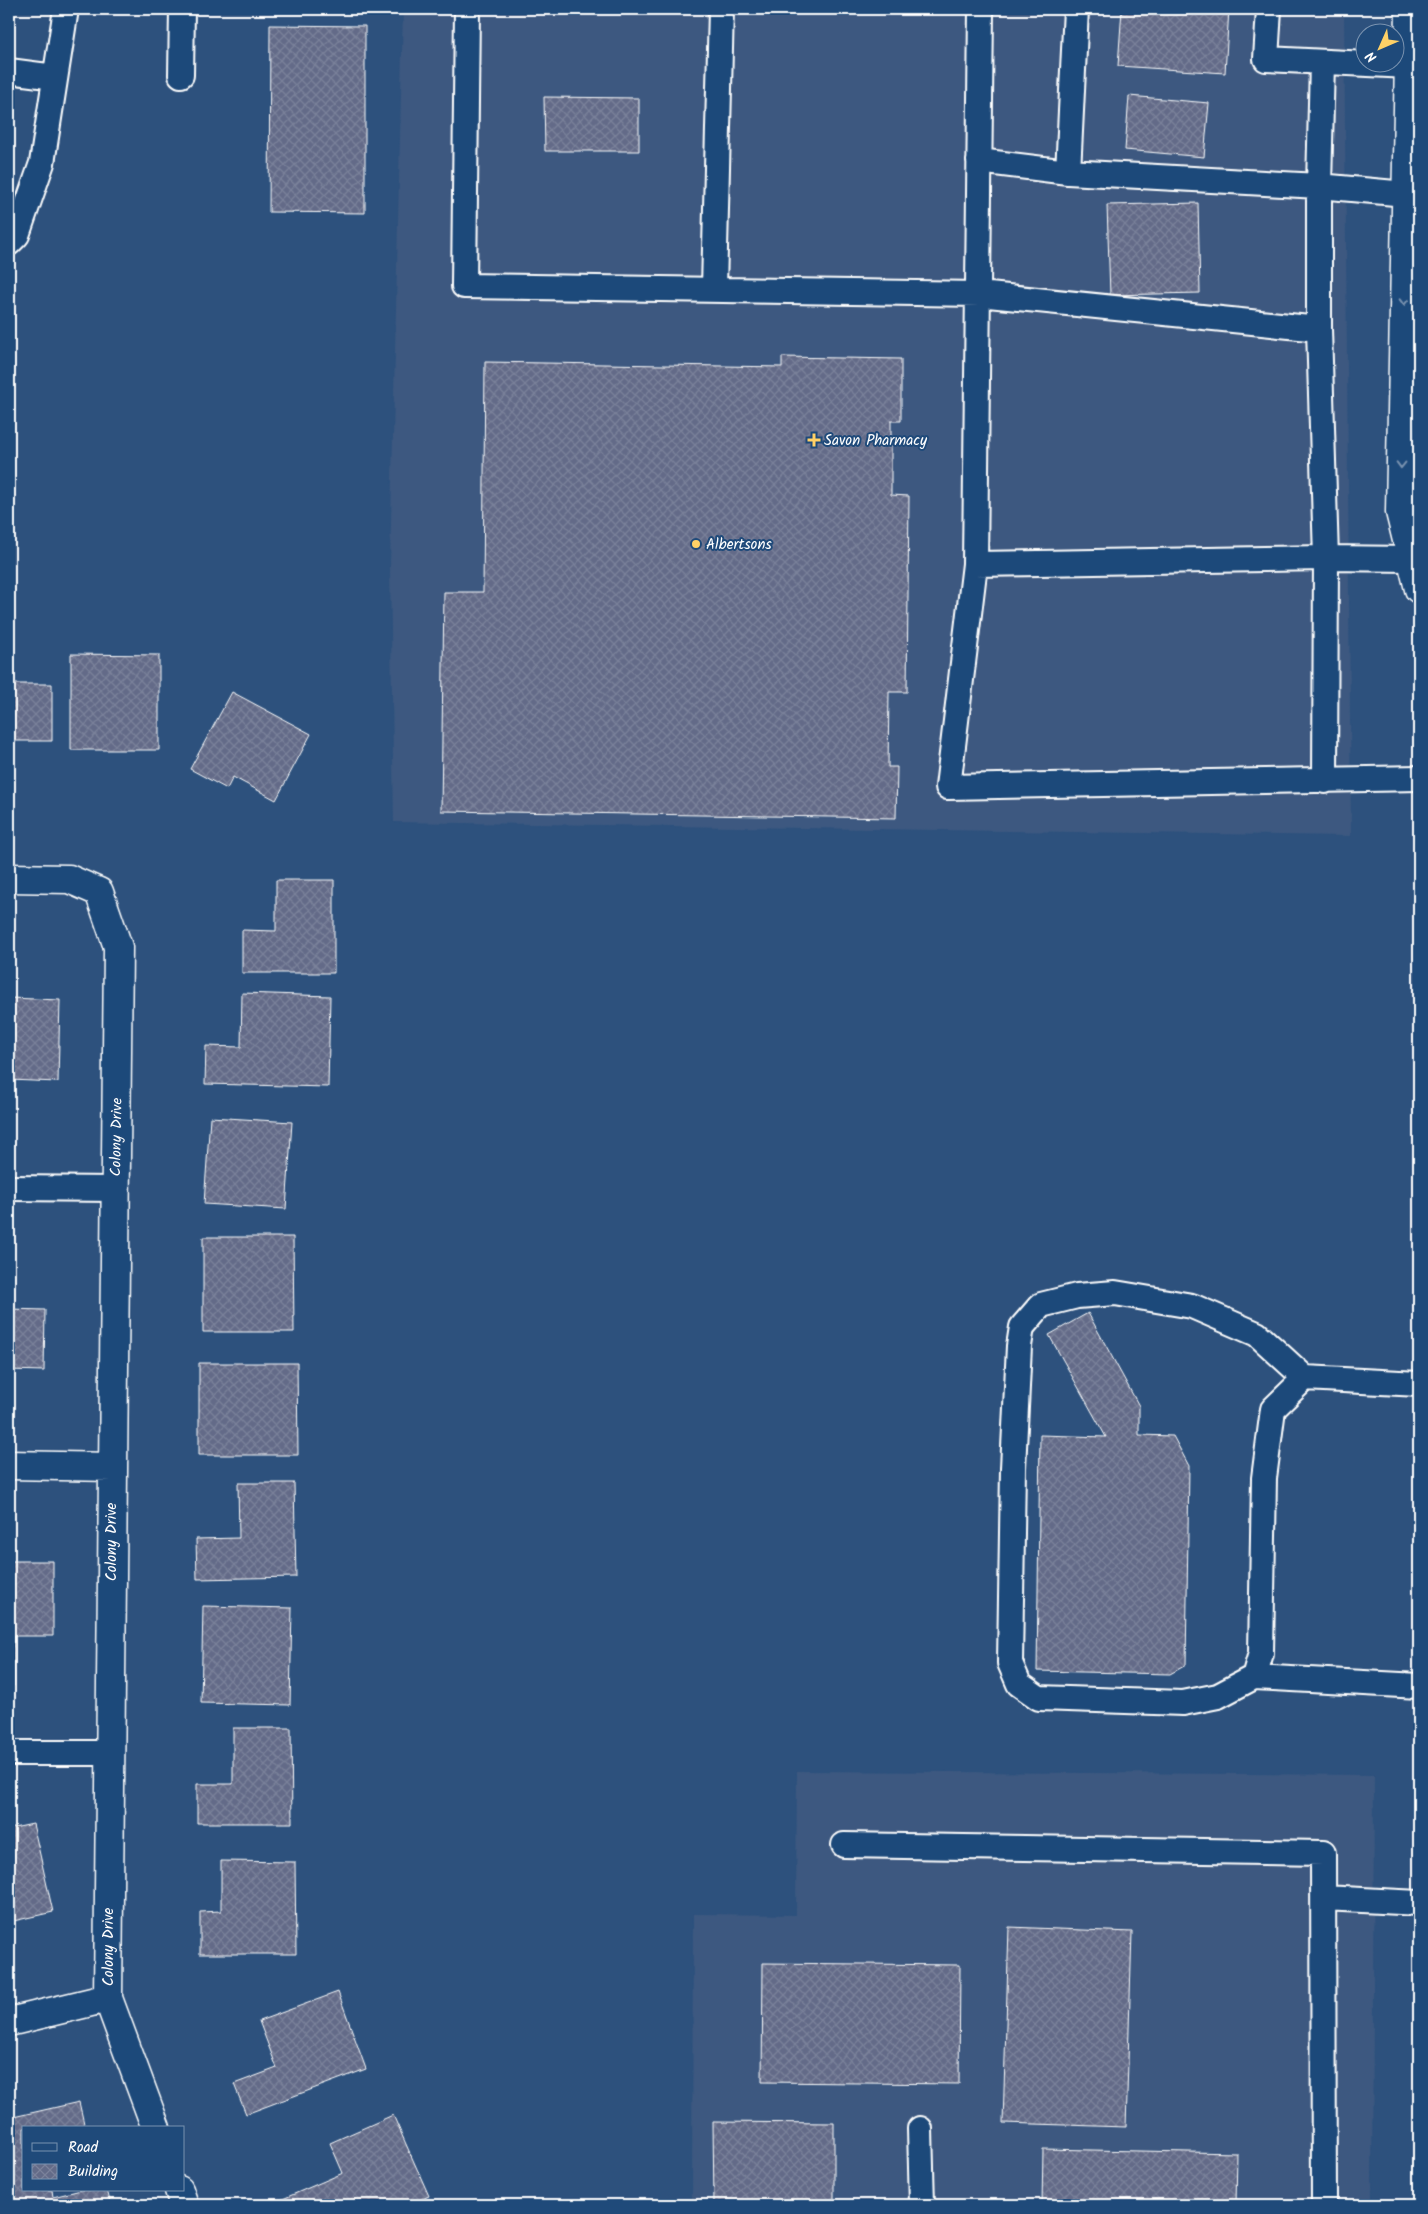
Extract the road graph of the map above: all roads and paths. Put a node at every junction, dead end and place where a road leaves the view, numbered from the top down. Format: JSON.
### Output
{"nodes":[{"id":1,"x":66,"y":9,"type":"edge"},
{"id":2,"x":182,"y":9,"type":"edge"},
{"id":3,"x":467,"y":9,"type":"edge"},
{"id":4,"x":721,"y":9,"type":"edge"},
{"id":5,"x":981,"y":9,"type":"edge"},
{"id":6,"x":1076,"y":9,"type":"edge"},
{"id":7,"x":1269,"y":9,"type":"edge"},
{"id":8,"x":1410,"y":9,"type":"edge"},
{"id":9,"x":1322,"y":62,"type":"junction"},
{"id":10,"x":1409,"y":66,"type":"junction"},
{"id":11,"x":9,"y":71,"type":"edge"},
{"id":12,"x":182,"y":75,"type":"dead end"},
{"id":13,"x":54,"y":78,"type":"junction"},
{"id":14,"x":979,"y":161,"type":"junction"},
{"id":15,"x":1068,"y":172,"type":"junction"},
{"id":16,"x":1319,"y":186,"type":"junction"},
{"id":17,"x":1406,"y":194,"type":"junction"},
{"id":18,"x":9,"y":242,"type":"edge"},
{"id":19,"x":714,"y":288,"type":"junction"},
{"id":20,"x":979,"y":294,"type":"junction"},
{"id":21,"x":1319,"y":329,"type":"junction"},
{"id":22,"x":1326,"y":558,"type":"junction"},
{"id":23,"x":1412,"y":559,"type":"junction"},
{"id":24,"x":975,"y":564,"type":"junction"},
{"id":25,"x":1419,"y":589,"type":"edge"},
{"id":26,"x":1419,"y":778,"type":"edge"},
{"id":27,"x":1325,"y":781,"type":"junction"},
{"id":28,"x":9,"y":878,"type":"edge"},
{"id":29,"x":9,"y":1188,"type":"edge"},
{"id":30,"x":115,"y":1189,"type":"junction"},
{"id":31,"x":1305,"y":1378,"type":"junction"},
{"id":32,"x":1419,"y":1384,"type":"edge"},
{"id":33,"x":9,"y":1465,"type":"edge"},
{"id":34,"x":112,"y":1467,"type":"junction"},
{"id":35,"x":1254,"y":1677,"type":"junction"},
{"id":36,"x":1419,"y":1686,"type":"edge"},
{"id":37,"x":9,"y":1753,"type":"edge"},
{"id":38,"x":110,"y":1753,"type":"junction"},
{"id":39,"x":844,"y":1845,"type":"dead end"},
{"id":40,"x":1324,"y":1898,"type":"junction"},
{"id":41,"x":1419,"y":1903,"type":"edge"},
{"id":42,"x":108,"y":1998,"type":"junction"},
{"id":43,"x":9,"y":2022,"type":"edge"},
{"id":44,"x":155,"y":2126,"type":"edge"},
{"id":45,"x":920,"y":2129,"type":"dead end"},
{"id":46,"x":180,"y":2192,"type":"edge"},
{"id":47,"x":184,"y":2205,"type":"edge"},
{"id":48,"x":922,"y":2205,"type":"edge"},
{"id":49,"x":1324,"y":2205,"type":"edge"}],
"edges":[{"from":1,"to":13,"type":"lane"},
{"from":2,"to":12,"type":"lane"},
{"from":3,"to":19,"type":"lane"},
{"from":4,"to":19,"type":"lane"},
{"from":5,"to":14,"type":"lane"},
{"from":6,"to":15,"type":"lane"},
{"from":7,"to":9,"type":"lane"},
{"from":8,"to":10,"type":"street"},
{"from":9,"to":10,"type":"lane"},
{"from":9,"to":16,"type":"lane"},
{"from":10,"to":17,"type":"street"},
{"from":11,"to":13,"type":"lane"},
{"from":13,"to":18,"type":"lane"},
{"from":14,"to":15,"type":"lane"},
{"from":14,"to":20,"type":"lane"},
{"from":15,"to":16,"type":"lane"},
{"from":16,"to":17,"type":"lane"},
{"from":16,"to":21,"type":"lane"},
{"from":17,"to":23,"type":"street","one_way":true},
{"from":19,"to":20,"type":"lane"},
{"from":20,"to":21,"type":"lane"},
{"from":20,"to":24,"type":"lane"},
{"from":21,"to":22,"type":"lane"},
{"from":22,"to":23,"type":"lane"},
{"from":22,"to":24,"type":"lane"},
{"from":22,"to":27,"type":"lane"},
{"from":23,"to":25,"type":"street"},
{"from":24,"to":27,"type":"lane"},
{"from":26,"to":27,"type":"lane"},
{"from":28,"to":30,"type":"street","name":"Colony Drive"},
{"from":29,"to":30,"type":"lane"},
{"from":30,"to":34,"type":"street","name":"Colony Drive"},
{"from":31,"to":32,"type":"lane"},
{"from":31,"to":35,"type":"lane"},
{"from":31,"to":35,"type":"lane"},
{"from":33,"to":34,"type":"street"},
{"from":34,"to":38,"type":"street","name":"Colony Drive"},
{"from":35,"to":36,"type":"lane"},
{"from":37,"to":38,"type":"lane"},
{"from":38,"to":42,"type":"street","name":"Colony Drive"},
{"from":39,"to":40,"type":"lane"},
{"from":40,"to":41,"type":"lane"},
{"from":40,"to":49,"type":"lane"},
{"from":42,"to":43,"type":"street"},
{"from":42,"to":44,"type":"street","name":"Colony Drive"},
{"from":45,"to":48,"type":"lane"},
{"from":46,"to":47,"type":"street"}]}
